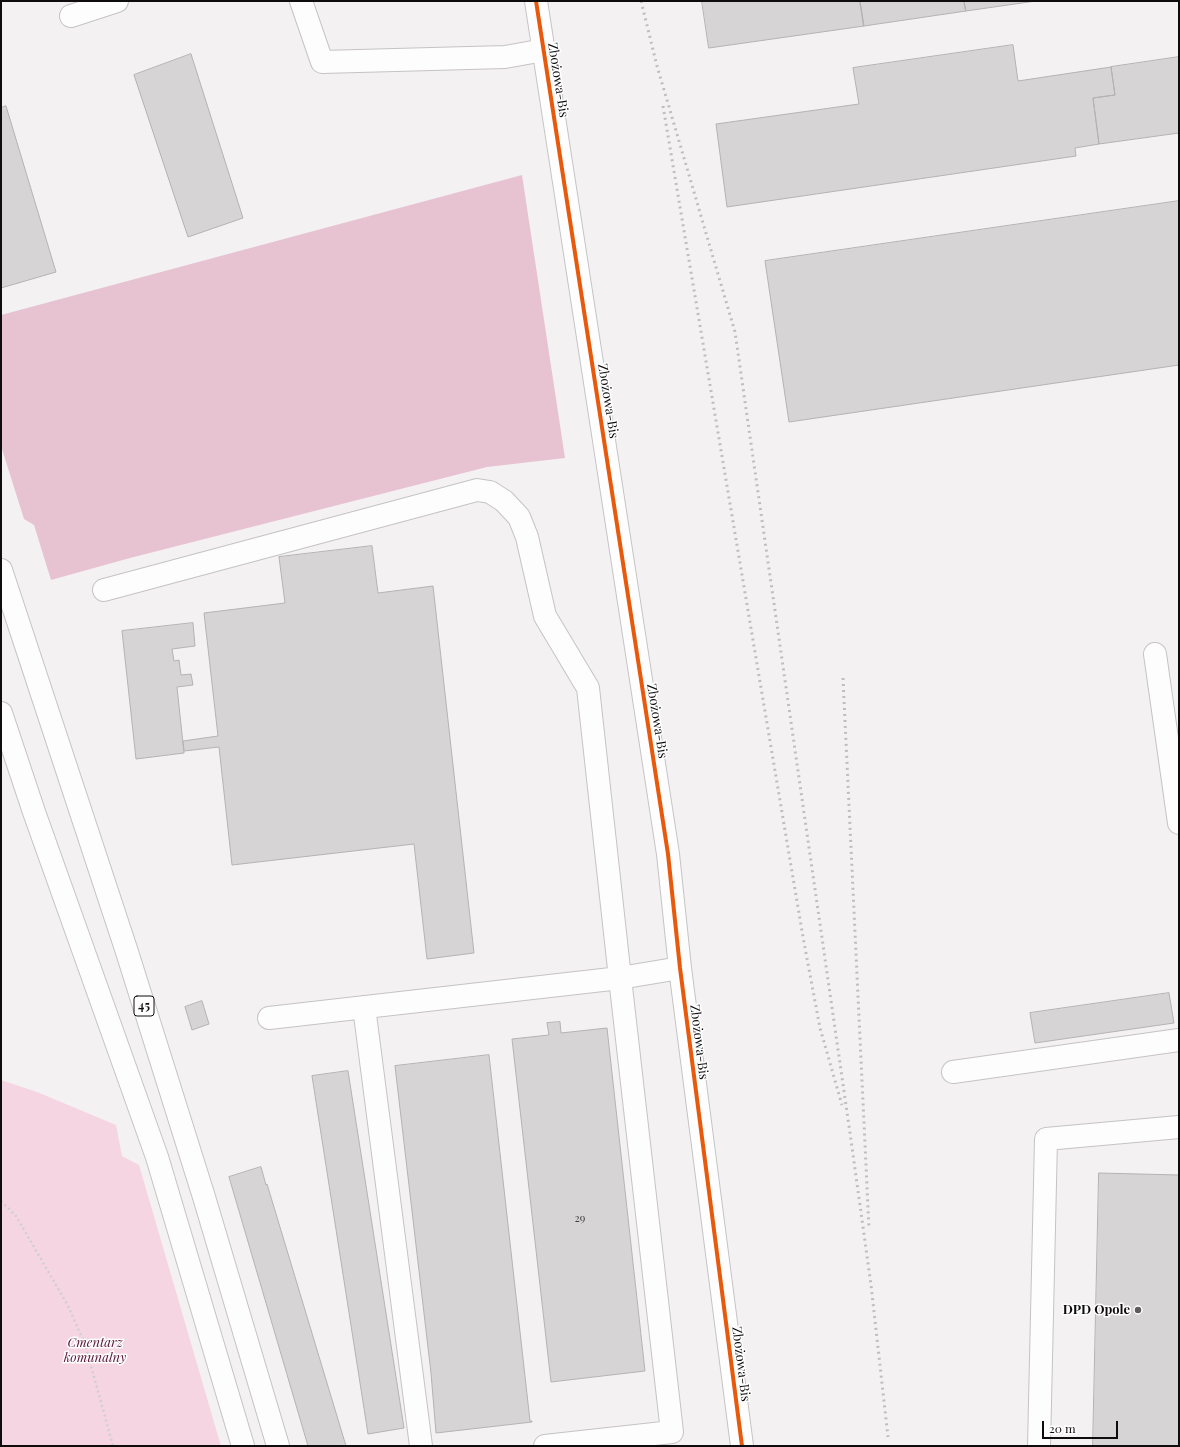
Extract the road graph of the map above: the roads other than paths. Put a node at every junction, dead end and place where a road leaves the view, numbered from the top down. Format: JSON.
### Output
{"nodes":[{"id":1,"x":117,"y":1,"type":"edge"},
{"id":2,"x":301,"y":1,"type":"edge"},
{"id":3,"x":536,"y":1,"type":"edge"},
{"id":4,"x":71,"y":16,"type":"dead end"},
{"id":5,"x":544,"y":50,"type":"junction"},
{"id":6,"x":1,"y":570,"type":"edge"},
{"id":7,"x":104,"y":590,"type":"dead end"},
{"id":8,"x":1155,"y":654,"type":"dead end"},
{"id":9,"x":1,"y":714,"type":"edge"},
{"id":10,"x":1179,"y":823,"type":"edge"},
{"id":11,"x":680,"y":968,"type":"junction"},
{"id":12,"x":620,"y":978,"type":"junction"},
{"id":13,"x":364,"y":1007,"type":"junction"},
{"id":14,"x":269,"y":1018,"type":"dead end"},
{"id":15,"x":1179,"y":1040,"type":"edge"},
{"id":16,"x":953,"y":1072,"type":"dead end"},
{"id":17,"x":1179,"y":1127,"type":"edge"},
{"id":18,"x":243,"y":1446,"type":"edge"},
{"id":19,"x":278,"y":1446,"type":"edge"},
{"id":20,"x":421,"y":1446,"type":"edge"},
{"id":21,"x":545,"y":1446,"type":"edge"},
{"id":22,"x":742,"y":1446,"type":"edge"},
{"id":23,"x":1039,"y":1446,"type":"edge"}],
"edges":[{"from":1,"to":4,"type":"main road"},
{"from":2,"to":5,"type":"main road"},
{"from":3,"to":5,"type":"main road","name":"Zbożowa-Bis"},
{"from":5,"to":11,"type":"main road","name":"Zbożowa-Bis"},
{"from":6,"to":19,"type":"main road","number":"45"},
{"from":7,"to":12,"type":"main road"},
{"from":8,"to":10,"type":"main road"},
{"from":9,"to":18,"type":"main road"},
{"from":11,"to":12,"type":"main road"},
{"from":11,"to":22,"type":"main road","name":"Zbożowa-Bis"},
{"from":12,"to":13,"type":"main road"},
{"from":12,"to":21,"type":"main road"},
{"from":13,"to":14,"type":"main road"},
{"from":13,"to":20,"type":"main road"},
{"from":15,"to":16,"type":"main road"},
{"from":17,"to":23,"type":"main road"}]}
